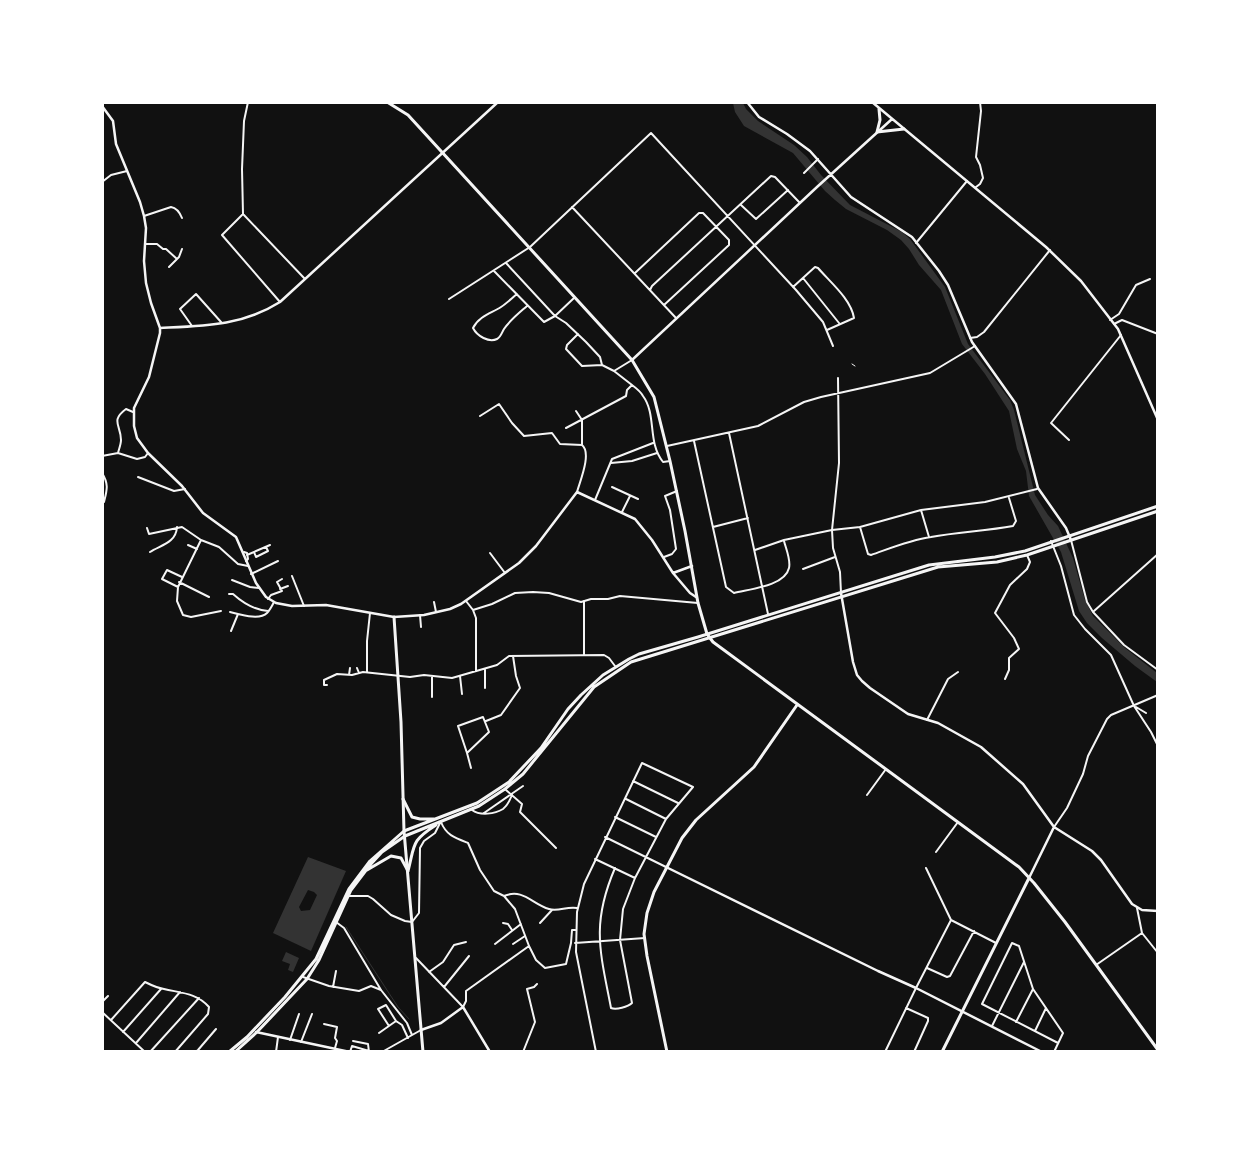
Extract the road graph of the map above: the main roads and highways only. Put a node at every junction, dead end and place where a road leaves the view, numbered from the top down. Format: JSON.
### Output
{"nodes":[{"id":1,"x":387,"y":102,"type":"edge"},
{"id":2,"x":879,"y":109,"type":"road end"},
{"id":3,"x":904,"y":129,"type":"road end"},
{"id":4,"x":1158,"y":506,"type":"edge"},
{"id":5,"x":1158,"y":510,"type":"edge"},
{"id":6,"x":842,"y":594,"type":"junction"},
{"id":7,"x":394,"y":617,"type":"road end"},
{"id":8,"x":708,"y":636,"type":"junction"},
{"id":9,"x":797,"y":705,"type":"junction"},
{"id":10,"x":504,"y":788,"type":"junction"},
{"id":11,"x":403,"y":799,"type":"junction"},
{"id":12,"x":440,"y":820,"type":"junction"},
{"id":13,"x":405,"y":833,"type":"junction"},
{"id":14,"x":364,"y":871,"type":"junction"},
{"id":15,"x":408,"y":871,"type":"junction"},
{"id":16,"x":1030,"y":878,"type":"junction"},
{"id":17,"x":347,"y":896,"type":"junction"},
{"id":18,"x":255,"y":1031,"type":"junction"},
{"id":19,"x":1158,"y":1050,"type":"edge"},
{"id":20,"x":229,"y":1052,"type":"edge"},
{"id":21,"x":235,"y":1052,"type":"edge"},
{"id":22,"x":423,"y":1052,"type":"edge"},
{"id":23,"x":667,"y":1052,"type":"edge"},
{"id":24,"x":942,"y":1052,"type":"edge"}],
"edges":[{"from":1,"to":8,"type":"main road"},
{"from":2,"to":3,"type":"main road"},
{"from":4,"to":6,"type":"main road"},
{"from":5,"to":6,"type":"main road"},
{"from":6,"to":8,"type":"main road"},
{"from":6,"to":8,"type":"main road"},
{"from":7,"to":11,"type":"main road"},
{"from":8,"to":9,"type":"main road"},
{"from":8,"to":10,"type":"main road"},
{"from":8,"to":10,"type":"main road"},
{"from":9,"to":16,"type":"main road"},
{"from":9,"to":23,"type":"main road"},
{"from":10,"to":12,"type":"main road"},
{"from":11,"to":12,"type":"main road"},
{"from":11,"to":13,"type":"main road"},
{"from":12,"to":13,"type":"main road"},
{"from":12,"to":15,"type":"main road"},
{"from":13,"to":14,"type":"main road"},
{"from":13,"to":15,"type":"main road"},
{"from":13,"to":17,"type":"main road"},
{"from":14,"to":15,"type":"main road"},
{"from":14,"to":17,"type":"main road"},
{"from":15,"to":22,"type":"main road"},
{"from":16,"to":19,"type":"main road"},
{"from":16,"to":24,"type":"main road"},
{"from":17,"to":18,"type":"main road"},
{"from":18,"to":20,"type":"main road"},
{"from":18,"to":21,"type":"main road"}]}
